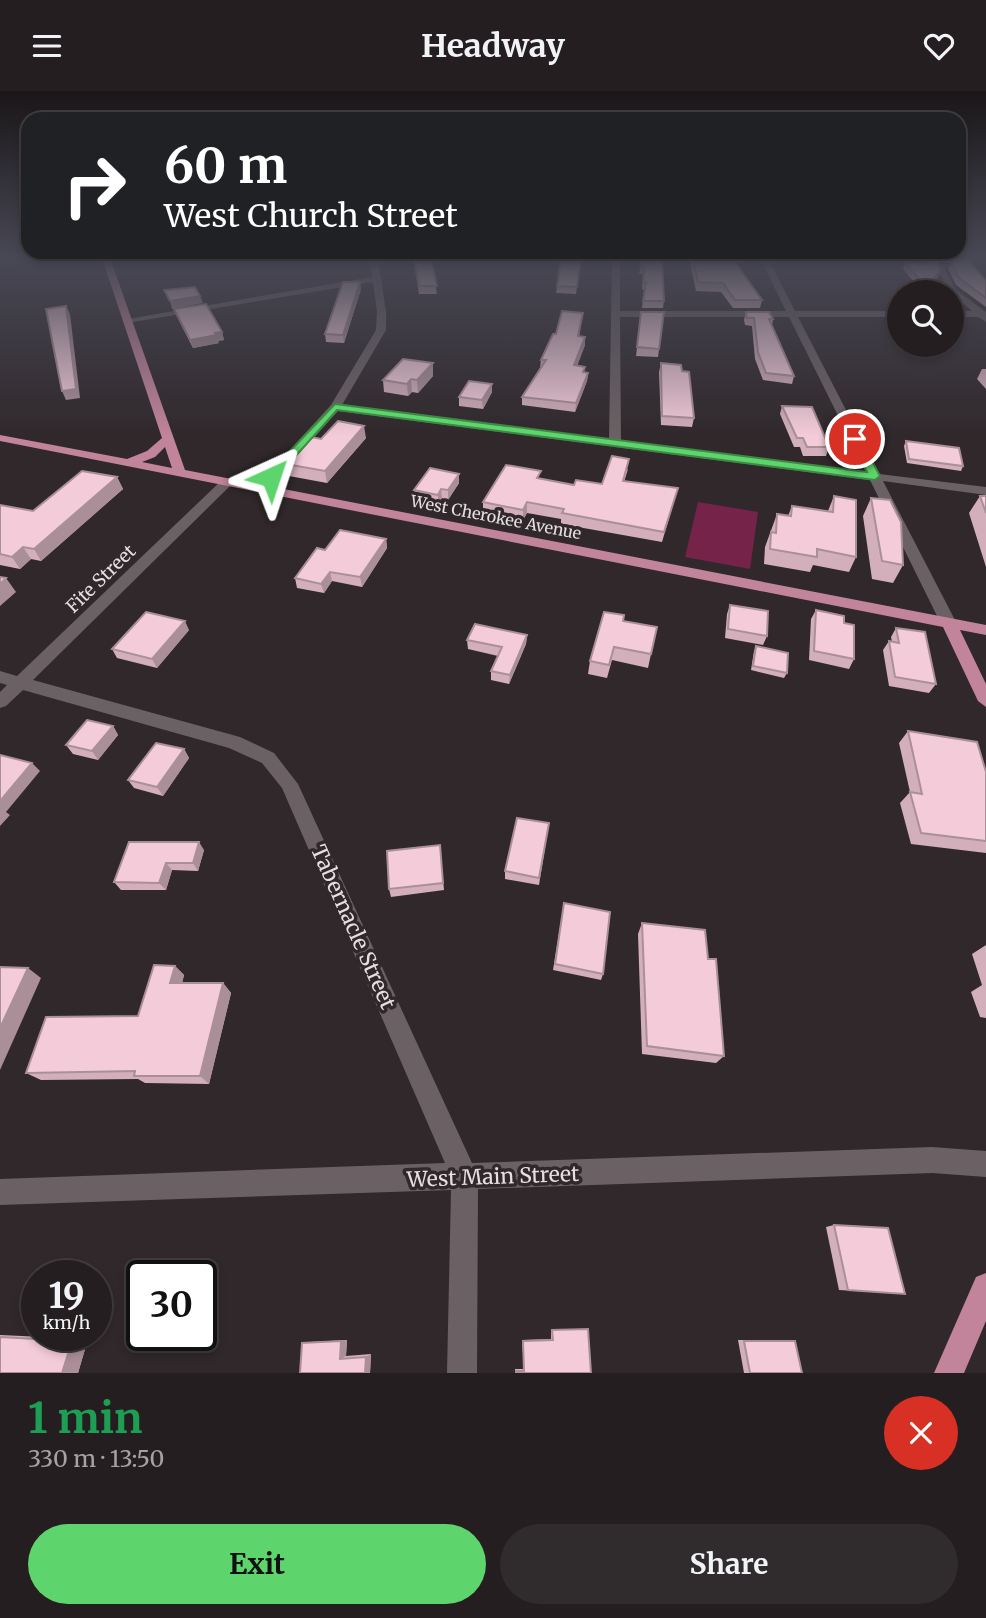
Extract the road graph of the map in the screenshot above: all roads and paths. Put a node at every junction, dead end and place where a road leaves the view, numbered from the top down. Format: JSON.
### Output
{"nodes":[{"id":1,"x":140,"y":318,"type":"edge"},
{"id":2,"x":383,"y":318,"type":"edge"},
{"id":3,"x":617,"y":318,"type":"edge"},
{"id":4,"x":793,"y":318,"type":"edge"},
{"id":5,"x":127,"y":320,"type":"joint"},
{"id":6,"x":335,"y":407,"type":"junction"},
{"id":7,"x":0,"y":438,"type":"edge"},
{"id":8,"x":168,"y":439,"type":"junction"},
{"id":9,"x":615,"y":443,"type":"junction"},
{"id":10,"x":128,"y":463,"type":"junction"},
{"id":11,"x":180,"y":473,"type":"junction"},
{"id":12,"x":875,"y":476,"type":"junction"},
{"id":13,"x":227,"y":482,"type":"junction"},
{"id":14,"x":261,"y":489,"type":"junction"},
{"id":15,"x":986,"y":491,"type":"edge"},
{"id":16,"x":948,"y":622,"type":"junction"},
{"id":17,"x":986,"y":630,"type":"edge"},
{"id":18,"x":10,"y":680,"type":"edge"},
{"id":19,"x":986,"y":701,"type":"edge"},
{"id":20,"x":0,"y":702,"type":"edge"},
{"id":21,"x":986,"y":1164,"type":"edge"},
{"id":22,"x":465,"y":1178,"type":"junction"},
{"id":23,"x":0,"y":1192,"type":"edge"},
{"id":24,"x":986,"y":1287,"type":"edge"},
{"id":25,"x":462,"y":1373,"type":"edge"},
{"id":26,"x":948,"y":1373,"type":"edge"}],
"edges":[{"from":1,"to":5,"type":"street"},
{"from":2,"to":6,"type":"street"},
{"from":3,"to":9,"type":"street"},
{"from":4,"to":12,"type":"street"},
{"from":5,"to":8,"type":"main road"},
{"from":6,"to":9,"type":"street"},
{"from":6,"to":14,"type":"street"},
{"from":7,"to":10,"type":"main road","name":"West Cherokee Avenue"},
{"from":8,"to":10,"type":"main road"},
{"from":8,"to":11,"type":"main road"},
{"from":9,"to":12,"type":"street"},
{"from":10,"to":11,"type":"main road","name":"West Cherokee Avenue"},
{"from":11,"to":13,"type":"main road","name":"West Cherokee Avenue"},
{"from":12,"to":15,"type":"street"},
{"from":12,"to":16,"type":"street"},
{"from":13,"to":14,"type":"main road","name":"West Cherokee Avenue"},
{"from":13,"to":18,"type":"street","name":"Fite Street"},
{"from":14,"to":16,"type":"main road","name":"West Cherokee Avenue"},
{"from":16,"to":17,"type":"main road","name":"West Cherokee Avenue"},
{"from":16,"to":19,"type":"main road"},
{"from":18,"to":20,"type":"street","name":"Fite Street"},
{"from":18,"to":22,"type":"street","name":"Tabernacle Street"},
{"from":21,"to":22,"type":"street","name":"West Main Street"},
{"from":22,"to":23,"type":"street","name":"West Main Street"},
{"from":22,"to":25,"type":"street","name":"Tabernacle Street"},
{"from":24,"to":26,"type":"main road"}]}
